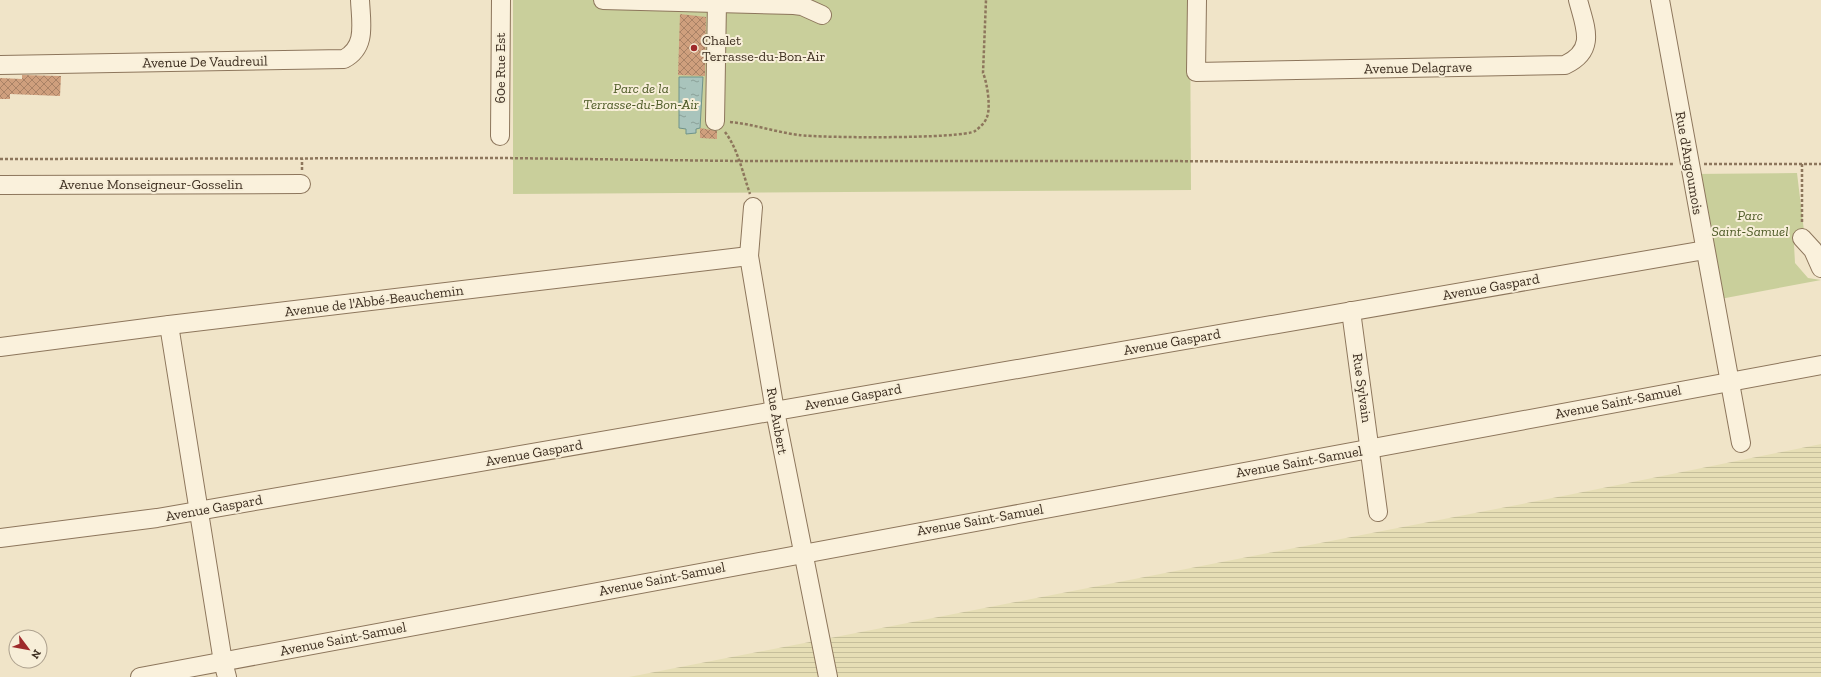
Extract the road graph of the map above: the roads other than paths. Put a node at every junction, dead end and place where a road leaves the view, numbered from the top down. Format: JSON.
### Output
{"nodes":[{"id":1,"x":360,"y":0,"type":"edge"},
{"id":2,"x":501,"y":0,"type":"edge"},
{"id":3,"x":603,"y":0,"type":"edge"},
{"id":4,"x":1196,"y":0,"type":"edge"},
{"id":5,"x":1578,"y":0,"type":"edge"},
{"id":6,"x":1660,"y":0,"type":"edge"},
{"id":7,"x":717,"y":2,"type":"junction"},
{"id":8,"x":822,"y":16,"type":"dead end"},
{"id":9,"x":0,"y":65,"type":"edge"},
{"id":10,"x":715,"y":121,"type":"road end"},
{"id":11,"x":500,"y":136,"type":"dead end"},
{"id":12,"x":302,"y":184,"type":"dead end"},
{"id":13,"x":0,"y":185,"type":"edge"},
{"id":14,"x":753,"y":207,"type":"road end"},
{"id":15,"x":1802,"y":238,"type":"road end"},
{"id":16,"x":1705,"y":250,"type":"junction"},
{"id":17,"x":749,"y":256,"type":"junction"},
{"id":18,"x":1821,"y":268,"type":"edge"},
{"id":19,"x":1352,"y":311,"type":"junction"},
{"id":20,"x":169,"y":325,"type":"junction"},
{"id":21,"x":0,"y":347,"type":"edge"},
{"id":22,"x":1821,"y":365,"type":"edge"},
{"id":23,"x":1731,"y":381,"type":"junction"},
{"id":24,"x":775,"y":411,"type":"junction"},
{"id":25,"x":1741,"y":444,"type":"dead end"},
{"id":26,"x":1370,"y":449,"type":"junction"},
{"id":27,"x":199,"y":511,"type":"junction"},
{"id":28,"x":1378,"y":512,"type":"dead end"},
{"id":29,"x":0,"y":538,"type":"edge"},
{"id":30,"x":802,"y":553,"type":"junction"},
{"id":31,"x":225,"y":669,"type":"edge"},
{"id":32,"x":140,"y":677,"type":"edge"},
{"id":33,"x":828,"y":677,"type":"edge"}],
"edges":[{"from":1,"to":9,"type":"street","name":"Avenue De Vaudreuil"},
{"from":2,"to":11,"type":"street","name":"60e Rue Est"},
{"from":3,"to":7,"type":"street"},
{"from":4,"to":5,"type":"street","name":"Avenue Delagrave"},
{"from":6,"to":16,"type":"street","name":"Rue d'Angoumois"},
{"from":7,"to":8,"type":"street"},
{"from":7,"to":10,"type":"street"},
{"from":12,"to":13,"type":"street","name":"Avenue Monseigneur-Gosselin"},
{"from":14,"to":17,"type":"street","name":"Rue Aubert"},
{"from":15,"to":18,"type":"street"},
{"from":16,"to":19,"type":"street","name":"Avenue Gaspard"},
{"from":16,"to":23,"type":"street","name":"Rue d'Angoumois"},
{"from":17,"to":20,"type":"street","name":"Avenue de l'Abbé-Beauchemin"},
{"from":17,"to":24,"type":"street","name":"Rue Aubert"},
{"from":19,"to":24,"type":"street","name":"Avenue Gaspard"},
{"from":19,"to":26,"type":"street","name":"Rue Sylvain"},
{"from":20,"to":21,"type":"street","name":"Avenue de l'Abbé-Beauchemin"},
{"from":20,"to":27,"type":"street"},
{"from":22,"to":23,"type":"street","name":"Avenue Saint-Samuel"},
{"from":23,"to":25,"type":"street","name":"Rue d'Angoumois"},
{"from":23,"to":26,"type":"street","name":"Avenue Saint-Samuel"},
{"from":24,"to":27,"type":"street","name":"Avenue Gaspard"},
{"from":24,"to":30,"type":"street","name":"Rue Aubert"},
{"from":26,"to":28,"type":"street","name":"Rue Sylvain"},
{"from":26,"to":30,"type":"street","name":"Avenue Saint-Samuel"},
{"from":27,"to":29,"type":"street","name":"Avenue Gaspard"},
{"from":27,"to":31,"type":"street"},
{"from":30,"to":31,"type":"street","name":"Avenue Saint-Samuel"},
{"from":30,"to":33,"type":"street","name":"Rue Aubert"},
{"from":31,"to":32,"type":"street","name":"Avenue Saint-Samuel"}]}
